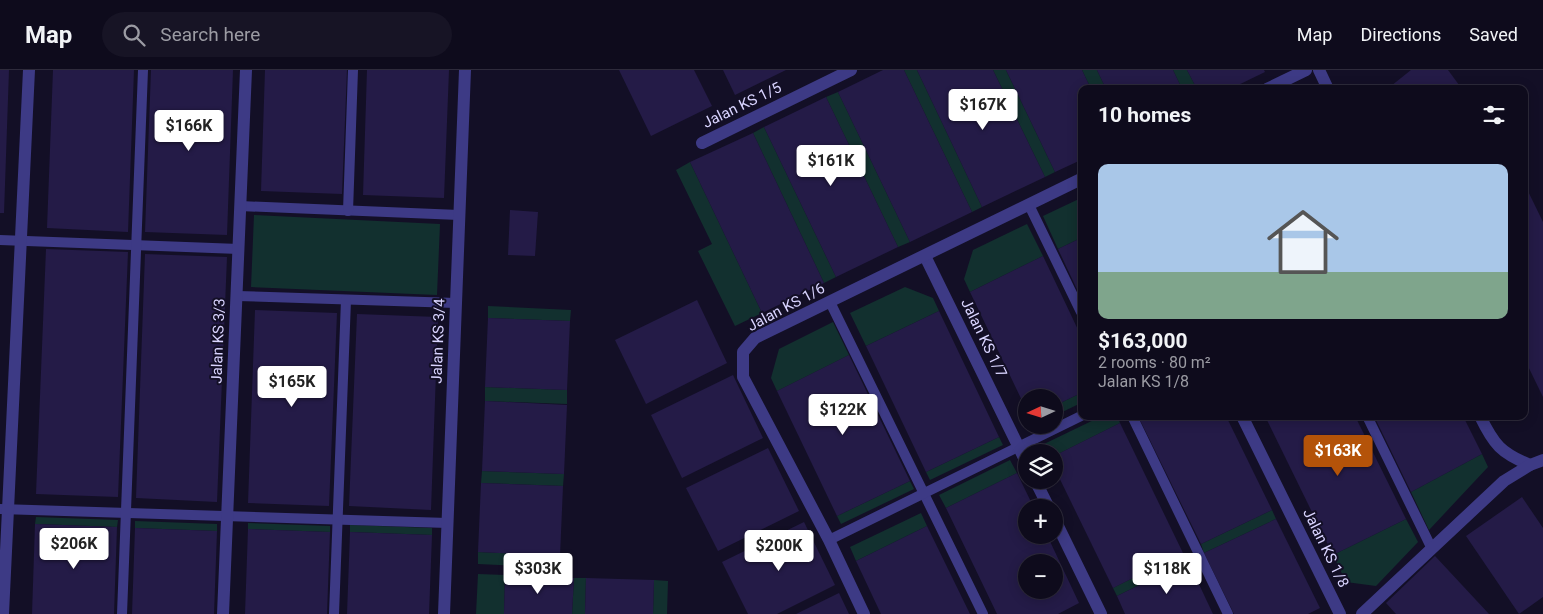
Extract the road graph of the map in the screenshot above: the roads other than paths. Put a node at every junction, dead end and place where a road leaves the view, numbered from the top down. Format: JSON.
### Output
{"nodes":[{"id":1,"x":29,"y":70,"type":"edge"},
{"id":2,"x":143,"y":70,"type":"edge"},
{"id":3,"x":246,"y":70,"type":"edge"},
{"id":4,"x":353,"y":70,"type":"edge"},
{"id":5,"x":465,"y":70,"type":"edge"},
{"id":6,"x":1306,"y":70,"type":"edge"},
{"id":7,"x":1319,"y":70,"type":"edge"},
{"id":8,"x":846,"y":71,"type":"edge"},
{"id":9,"x":1275,"y":85,"type":"edge"},
{"id":10,"x":1326,"y":85,"type":"edge"},
{"id":11,"x":702,"y":143,"type":"dead end"},
{"id":12,"x":1078,"y":180,"type":"edge"},
{"id":13,"x":1029,"y":205,"type":"junction"},
{"id":14,"x":240,"y":206,"type":"junction"},
{"id":15,"x":348,"y":210,"type":"junction"},
{"id":16,"x":459,"y":215,"type":"junction"},
{"id":17,"x":0,"y":240,"type":"edge"},
{"id":18,"x":21,"y":240,"type":"junction"},
{"id":19,"x":136,"y":245,"type":"junction"},
{"id":20,"x":239,"y":249,"type":"junction"},
{"id":21,"x":925,"y":256,"type":"junction"},
{"id":22,"x":237,"y":296,"type":"junction"},
{"id":23,"x":346,"y":300,"type":"junction"},
{"id":24,"x":830,"y":302,"type":"junction"},
{"id":25,"x":456,"y":303,"type":"junction"},
{"id":26,"x":1078,"y":306,"type":"edge"},
{"id":27,"x":1078,"y":418,"type":"edge"},
{"id":28,"x":1134,"y":420,"type":"edge"},
{"id":29,"x":1244,"y":420,"type":"edge"},
{"id":30,"x":1369,"y":420,"type":"edge"},
{"id":31,"x":1482,"y":420,"type":"edge"},
{"id":32,"x":1025,"y":444,"type":"edge"},
{"id":33,"x":1018,"y":445,"type":"edge"},
{"id":34,"x":1018,"y":447,"type":"edge"},
{"id":35,"x":1543,"y":460,"type":"edge"},
{"id":36,"x":1530,"y":465,"type":"junction"},
{"id":37,"x":924,"y":493,"type":"junction"},
{"id":38,"x":4,"y":509,"type":"edge"},
{"id":39,"x":126,"y":513,"type":"junction"},
{"id":40,"x":228,"y":516,"type":"junction"},
{"id":41,"x":338,"y":520,"type":"junction"},
{"id":42,"x":448,"y":523,"type":"junction"},
{"id":43,"x":1063,"y":536,"type":"edge"},
{"id":44,"x":829,"y":540,"type":"junction"},
{"id":45,"x":1432,"y":549,"type":"junction"},
{"id":46,"x":2,"y":614,"type":"edge"},
{"id":47,"x":122,"y":614,"type":"edge"},
{"id":48,"x":224,"y":614,"type":"edge"},
{"id":49,"x":334,"y":614,"type":"edge"},
{"id":50,"x":444,"y":614,"type":"edge"},
{"id":51,"x":864,"y":614,"type":"edge"},
{"id":52,"x":983,"y":614,"type":"edge"},
{"id":53,"x":1101,"y":614,"type":"edge"},
{"id":54,"x":1228,"y":614,"type":"edge"},
{"id":55,"x":1340,"y":614,"type":"edge"},
{"id":56,"x":1362,"y":614,"type":"edge"}],
"edges":[{"from":1,"to":18,"type":"street"},
{"from":2,"to":19,"type":"lane"},
{"from":3,"to":14,"type":"street","name":"Jalan KS 3/3"},
{"from":4,"to":15,"type":"lane"},
{"from":5,"to":16,"type":"street","name":"Jalan KS 3/4"},
{"from":6,"to":9,"type":"street"},
{"from":7,"to":10,"type":"street"},
{"from":8,"to":11,"type":"street","name":"Jalan KS 1/5"},
{"from":12,"to":13,"type":"street","name":"Jalan KS 1/6"},
{"from":13,"to":21,"type":"street","name":"Jalan KS 1/6"},
{"from":13,"to":26,"type":"lane"},
{"from":14,"to":15,"type":"lane"},
{"from":14,"to":20,"type":"street","name":"Jalan KS 3/3"},
{"from":15,"to":16,"type":"lane"},
{"from":16,"to":25,"type":"street","name":"Jalan KS 3/4"},
{"from":17,"to":18,"type":"lane"},
{"from":18,"to":19,"type":"lane"},
{"from":18,"to":38,"type":"street"},
{"from":19,"to":20,"type":"lane"},
{"from":19,"to":39,"type":"lane"},
{"from":20,"to":22,"type":"street","name":"Jalan KS 3/3"},
{"from":21,"to":24,"type":"street","name":"Jalan KS 1/6"},
{"from":21,"to":33,"type":"street","name":"Jalan KS 1/7"},
{"from":22,"to":23,"type":"lane"},
{"from":22,"to":40,"type":"street","name":"Jalan KS 3/3"},
{"from":23,"to":25,"type":"lane"},
{"from":23,"to":41,"type":"lane"},
{"from":24,"to":37,"type":"lane"},
{"from":24,"to":44,"type":"street","name":"Jalan KS 1/6"},
{"from":25,"to":42,"type":"street","name":"Jalan KS 3/4"},
{"from":27,"to":32,"type":"lane"},
{"from":28,"to":54,"type":"lane"},
{"from":29,"to":55,"type":"street","name":"Jalan KS 1/8"},
{"from":30,"to":45,"type":"lane"},
{"from":31,"to":36,"type":"street"},
{"from":34,"to":37,"type":"lane"},
{"from":35,"to":36,"type":"street"},
{"from":36,"to":45,"type":"street"},
{"from":37,"to":44,"type":"lane"},
{"from":37,"to":52,"type":"lane"},
{"from":38,"to":39,"type":"lane"},
{"from":38,"to":46,"type":"street"},
{"from":39,"to":40,"type":"lane"},
{"from":39,"to":47,"type":"lane"},
{"from":40,"to":41,"type":"lane"},
{"from":40,"to":48,"type":"street","name":"Jalan KS 3/3"},
{"from":41,"to":42,"type":"lane"},
{"from":41,"to":49,"type":"lane"},
{"from":42,"to":50,"type":"street","name":"Jalan KS 3/4"},
{"from":43,"to":53,"type":"street"},
{"from":44,"to":51,"type":"street","name":"Jalan KS 1/6"},
{"from":45,"to":56,"type":"street"}]}
